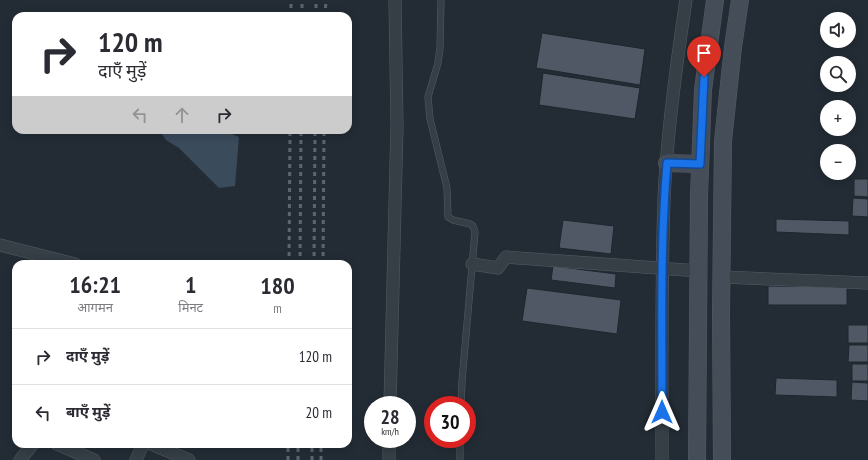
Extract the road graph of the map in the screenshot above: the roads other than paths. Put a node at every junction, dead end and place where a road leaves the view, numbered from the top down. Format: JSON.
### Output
{"nodes":[{"id":1,"x":395,"y":0,"type":"edge"},
{"id":2,"x":441,"y":0,"type":"edge"},
{"id":3,"x":686,"y":0,"type":"edge"},
{"id":4,"x":714,"y":0,"type":"edge"},
{"id":5,"x":740,"y":0,"type":"edge"},
{"id":6,"x":667,"y":163,"type":"junction"},
{"id":7,"x":700,"y":164,"type":"junction"},
{"id":8,"x":0,"y":245,"type":"edge"},
{"id":9,"x":58,"y":260,"type":"edge"},
{"id":10,"x":472,"y":264,"type":"junction"},
{"id":11,"x":662,"y":269,"type":"junction"},
{"id":12,"x":699,"y":271,"type":"junction"},
{"id":13,"x":722,"y":277,"type":"junction"},
{"id":14,"x":868,"y":283,"type":"edge"},
{"id":15,"x":390,"y":396,"type":"edge"},
{"id":16,"x":462,"y":396,"type":"edge"},
{"id":17,"x":30,"y":448,"type":"edge"},
{"id":18,"x":66,"y":448,"type":"edge"},
{"id":19,"x":141,"y":448,"type":"edge"},
{"id":20,"x":160,"y":448,"type":"edge"},
{"id":21,"x":389,"y":448,"type":"edge"},
{"id":22,"x":460,"y":448,"type":"edge"},
{"id":23,"x":20,"y":460,"type":"edge"},
{"id":24,"x":94,"y":460,"type":"edge"},
{"id":25,"x":136,"y":460,"type":"edge"},
{"id":26,"x":189,"y":460,"type":"edge"},
{"id":27,"x":389,"y":460,"type":"edge"},
{"id":28,"x":460,"y":460,"type":"edge"},
{"id":29,"x":662,"y":460,"type":"edge"},
{"id":30,"x":698,"y":460,"type":"edge"},
{"id":31,"x":722,"y":460,"type":"edge"}],
"edges":[{"from":1,"to":15,"type":"street"},
{"from":2,"to":10,"type":"lane"},
{"from":3,"to":6,"type":"street"},
{"from":4,"to":7,"type":"street"},
{"from":5,"to":13,"type":"street"},
{"from":6,"to":7,"type":"street"},
{"from":6,"to":11,"type":"street"},
{"from":7,"to":12,"type":"street"},
{"from":8,"to":9,"type":"street"},
{"from":10,"to":11,"type":"street"},
{"from":10,"to":16,"type":"lane"},
{"from":11,"to":12,"type":"street"},
{"from":11,"to":29,"type":"street"},
{"from":12,"to":30,"type":"street"},
{"from":13,"to":14,"type":"street"},
{"from":13,"to":31,"type":"street"},
{"from":17,"to":23,"type":"street"},
{"from":18,"to":24,"type":"street"},
{"from":19,"to":25,"type":"street"},
{"from":20,"to":26,"type":"street"},
{"from":21,"to":27,"type":"street"},
{"from":22,"to":28,"type":"lane"}]}
